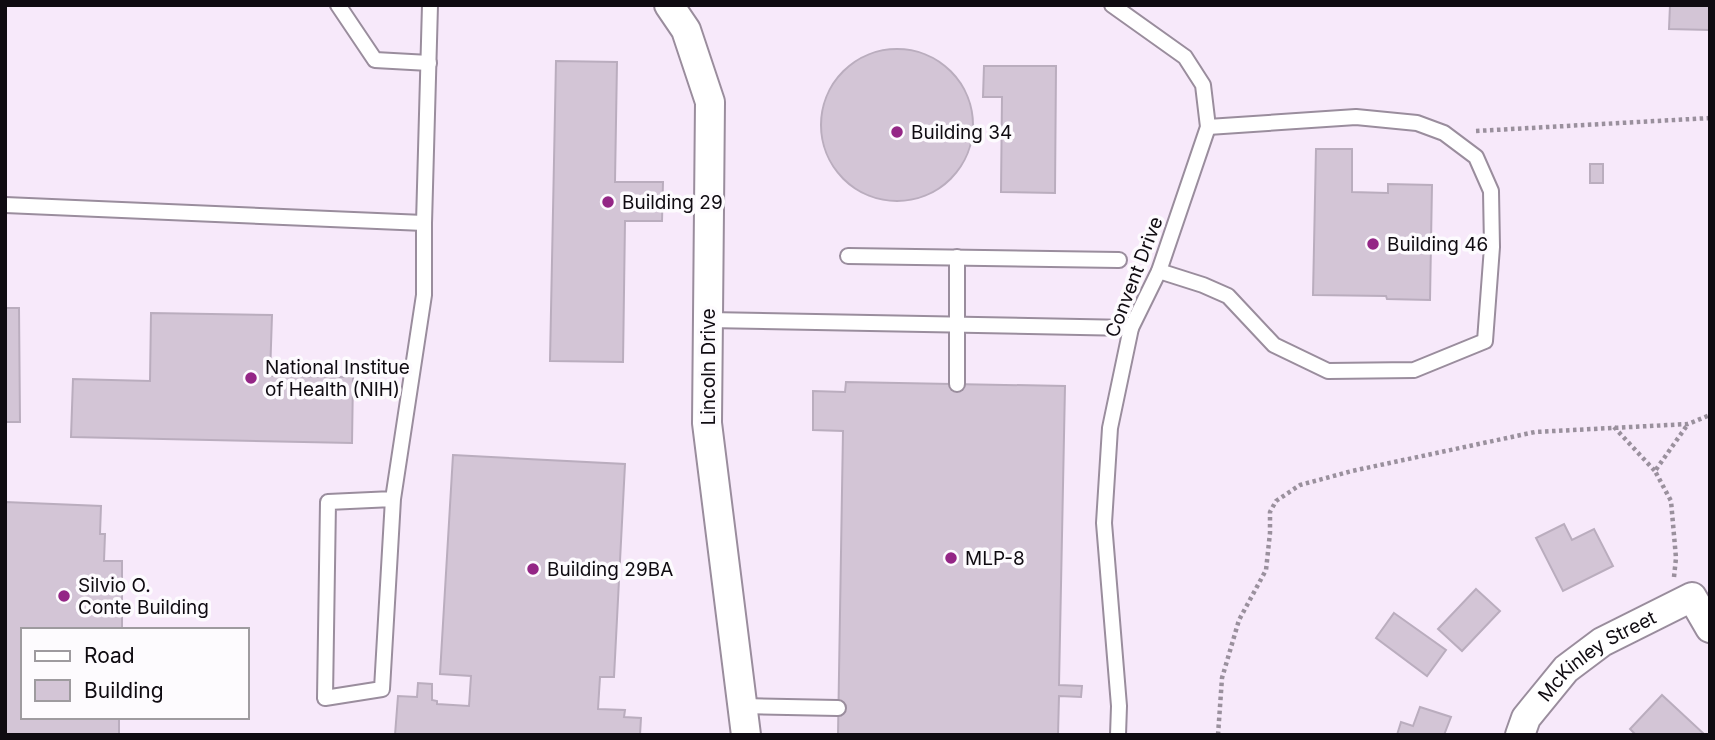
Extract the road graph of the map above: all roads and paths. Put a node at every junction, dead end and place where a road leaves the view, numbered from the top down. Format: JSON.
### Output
{"nodes":[{"id":1,"x":338,"y":5,"type":"edge"},
{"id":2,"x":430,"y":5,"type":"edge"},
{"id":3,"x":669,"y":5,"type":"edge"},
{"id":4,"x":1112,"y":5,"type":"edge"},
{"id":5,"x":429,"y":63,"type":"junction"},
{"id":6,"x":1710,"y":118,"type":"edge"},
{"id":7,"x":1208,"y":127,"type":"junction"},
{"id":8,"x":1444,"y":133,"type":"junction"},
{"id":9,"x":5,"y":205,"type":"edge"},
{"id":10,"x":424,"y":223,"type":"junction"},
{"id":11,"x":848,"y":256,"type":"dead end"},
{"id":12,"x":957,"y":257,"type":"junction"},
{"id":13,"x":1119,"y":260,"type":"dead end"},
{"id":14,"x":1159,"y":271,"type":"junction"},
{"id":15,"x":708,"y":320,"type":"junction"},
{"id":16,"x":956,"y":324,"type":"junction"},
{"id":17,"x":1130,"y":328,"type":"junction"},
{"id":18,"x":957,"y":384,"type":"dead end"},
{"id":19,"x":1710,"y":415,"type":"edge"},
{"id":20,"x":1688,"y":424,"type":"junction"},
{"id":21,"x":1614,"y":427,"type":"junction"},
{"id":22,"x":1656,"y":471,"type":"junction"},
{"id":23,"x":393,"y":499,"type":"junction"},
{"id":24,"x":1682,"y":602,"type":"junction"},
{"id":25,"x":1710,"y":628,"type":"edge"},
{"id":26,"x":743,"y":706,"type":"junction"},
{"id":27,"x":838,"y":708,"type":"dead end"},
{"id":28,"x":746,"y":735,"type":"edge"},
{"id":29,"x":1118,"y":735,"type":"edge"},
{"id":30,"x":1218,"y":735,"type":"edge"},
{"id":31,"x":1520,"y":735,"type":"edge"}],
"edges":[{"from":1,"to":5,"type":"lane"},
{"from":2,"to":5,"type":"lane"},
{"from":3,"to":15,"type":"street","name":"Lincoln Drive"},
{"from":4,"to":7,"type":"lane","name":"Convent Drive"},
{"from":5,"to":10,"type":"lane"},
{"from":6,"to":8,"type":"path"},
{"from":7,"to":8,"type":"lane"},
{"from":7,"to":14,"type":"lane","name":"Convent Drive"},
{"from":8,"to":14,"type":"lane"},
{"from":9,"to":10,"type":"lane"},
{"from":10,"to":23,"type":"lane"},
{"from":11,"to":12,"type":"lane"},
{"from":12,"to":13,"type":"lane"},
{"from":12,"to":16,"type":"lane"},
{"from":14,"to":17,"type":"lane","name":"Convent Drive"},
{"from":15,"to":16,"type":"lane"},
{"from":15,"to":26,"type":"street","name":"Lincoln Drive"},
{"from":16,"to":17,"type":"lane"},
{"from":16,"to":18,"type":"lane"},
{"from":17,"to":29,"type":"lane","name":"Convent Drive"},
{"from":19,"to":20,"type":"path"},
{"from":20,"to":21,"type":"path"},
{"from":20,"to":22,"type":"path"},
{"from":21,"to":22,"type":"path"},
{"from":21,"to":30,"type":"path"},
{"from":22,"to":24,"type":"path"},
{"from":23,"to":23,"type":"lane"},
{"from":24,"to":25,"type":"street"},
{"from":24,"to":31,"type":"street","name":"McKinley Street"},
{"from":26,"to":27,"type":"lane"},
{"from":26,"to":28,"type":"street","name":"Lincoln Drive"}]}
